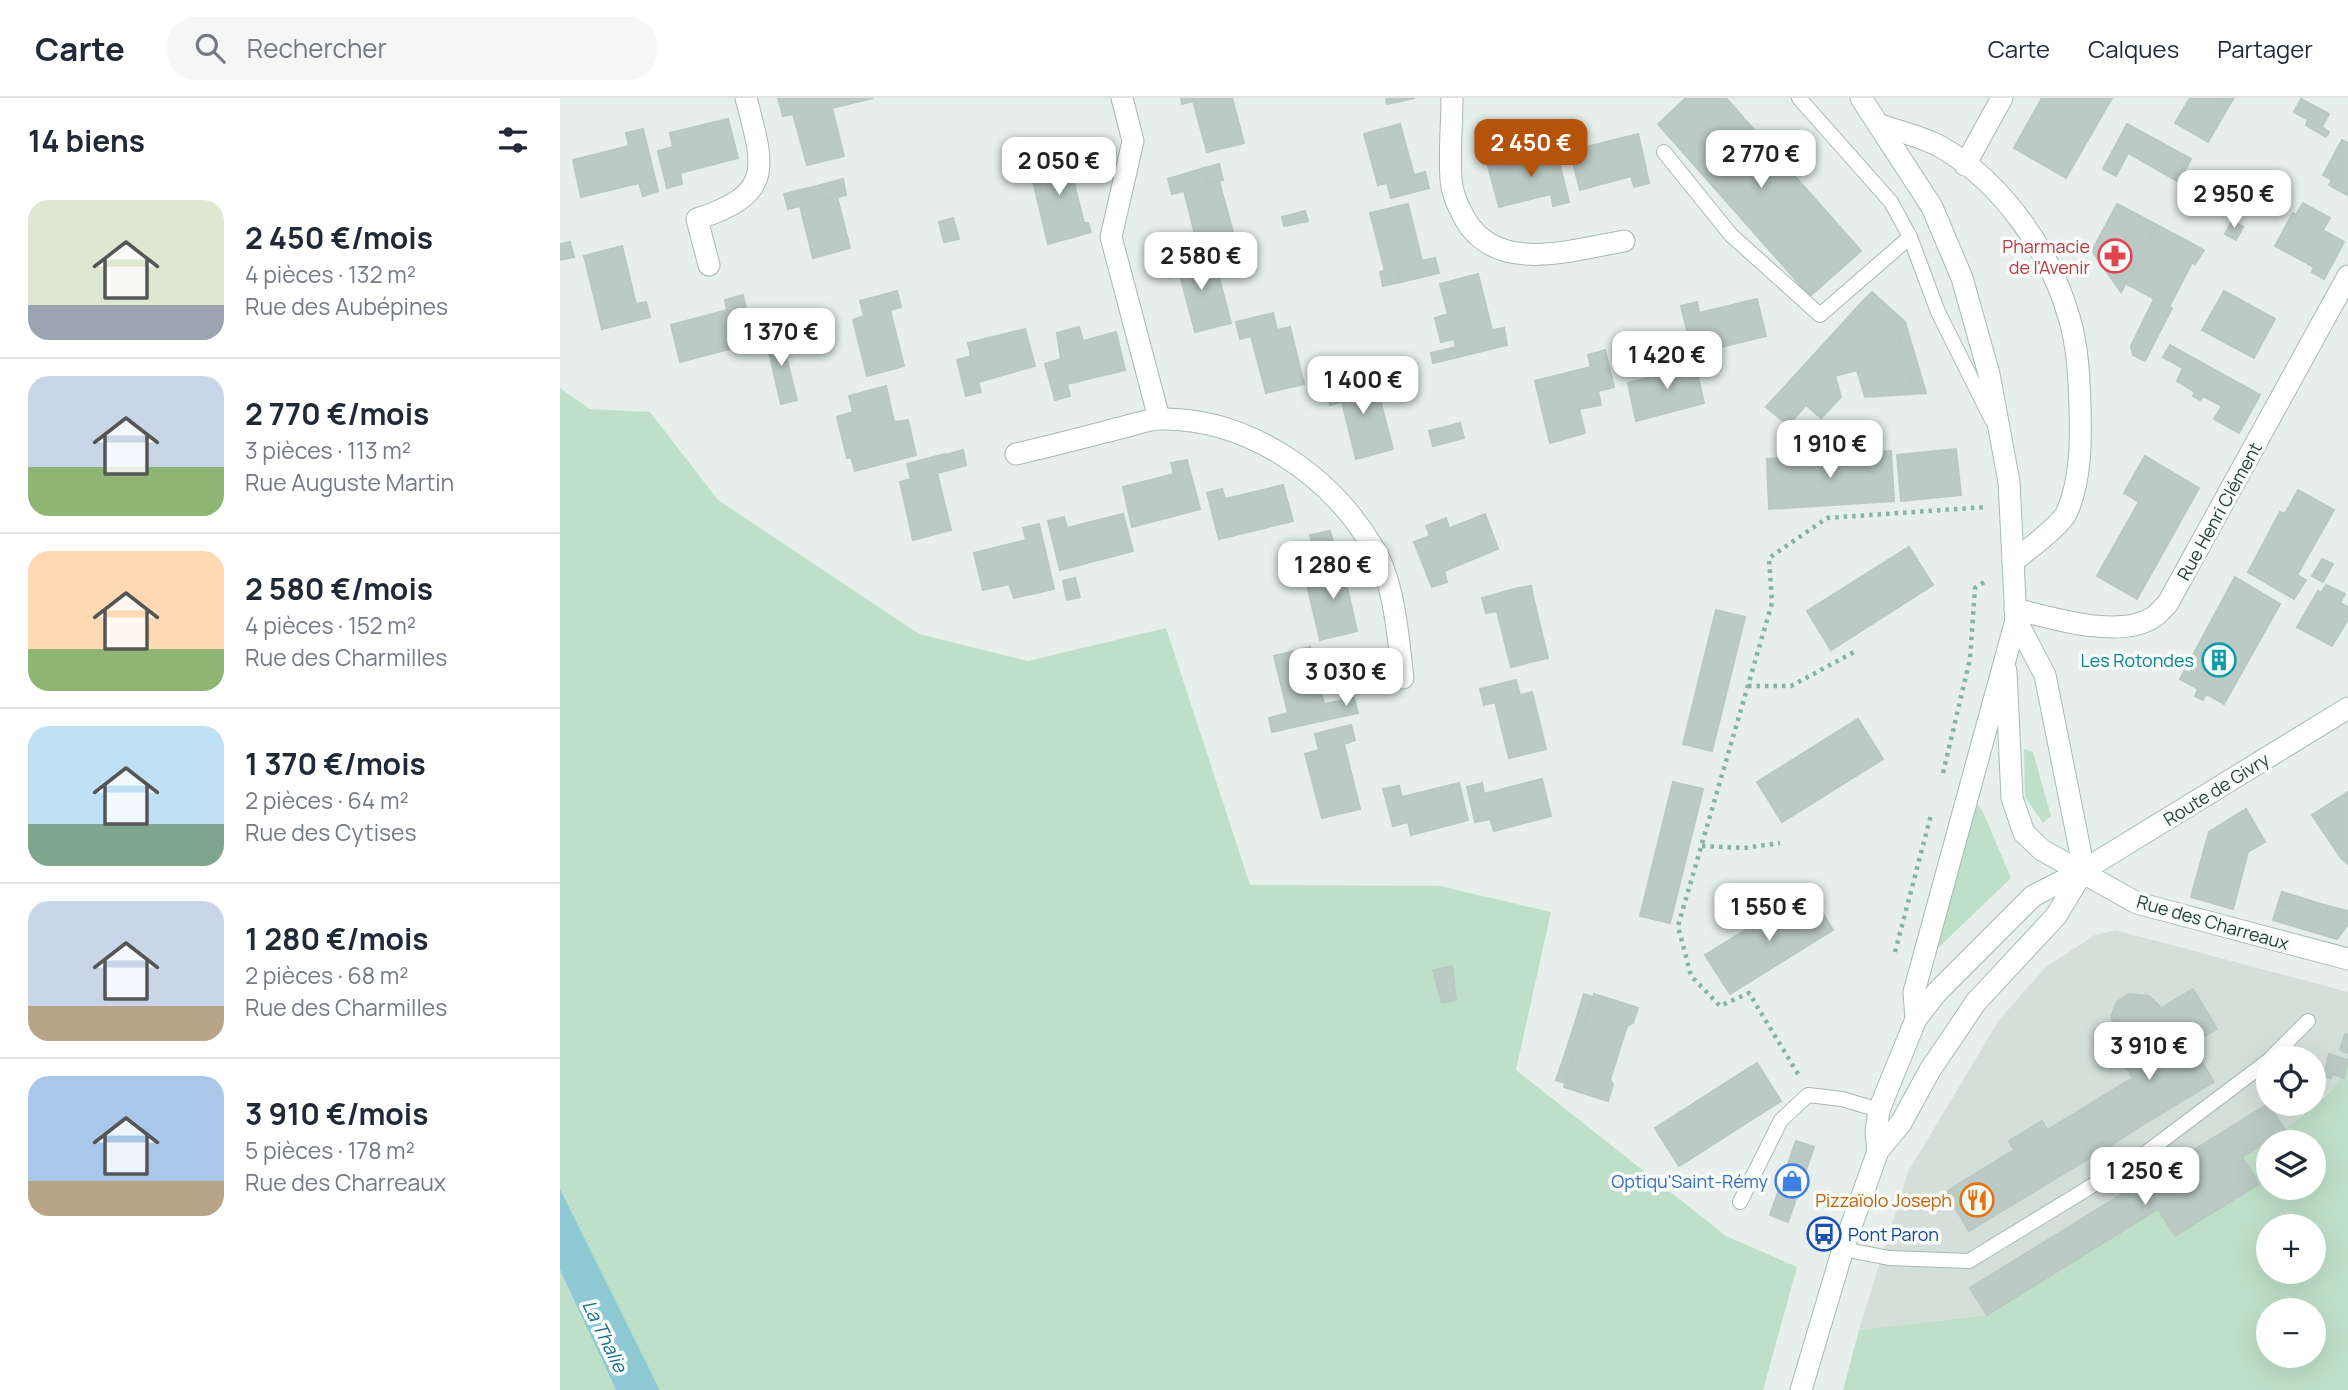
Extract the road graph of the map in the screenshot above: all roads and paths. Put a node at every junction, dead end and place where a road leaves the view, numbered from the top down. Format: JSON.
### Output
{"nodes":[{"id":1,"x":746,"y":98,"type":"edge"},
{"id":2,"x":1122,"y":98,"type":"edge"},
{"id":3,"x":1452,"y":98,"type":"edge"},
{"id":4,"x":1799,"y":98,"type":"edge"},
{"id":5,"x":1861,"y":98,"type":"edge"},
{"id":6,"x":2002,"y":98,"type":"edge"},
{"id":7,"x":1881,"y":125,"type":"junction"},
{"id":8,"x":1664,"y":152,"type":"dead end"},
{"id":9,"x":1965,"y":165,"type":"junction"},
{"id":10,"x":1910,"y":237,"type":"junction"},
{"id":11,"x":1624,"y":242,"type":"dead end"},
{"id":12,"x":709,"y":265,"type":"dead end"},
{"id":13,"x":2348,"y":276,"type":"edge"},
{"id":14,"x":1159,"y":418,"type":"junction"},
{"id":15,"x":2002,"y":440,"type":"junction"},
{"id":16,"x":1016,"y":454,"type":"dead end"},
{"id":17,"x":2010,"y":505,"type":"junction"},
{"id":18,"x":2013,"y":562,"type":"junction"},
{"id":19,"x":2016,"y":615,"type":"junction"},
{"id":20,"x":1856,"y":651,"type":"dead end"},
{"id":21,"x":2005,"y":652,"type":"junction"},
{"id":22,"x":1404,"y":678,"type":"dead end"},
{"id":23,"x":1748,"y":686,"type":"junction"},
{"id":24,"x":2348,"y":708,"type":"edge"},
{"id":25,"x":1941,"y":780,"type":"dead end"},
{"id":26,"x":1934,"y":806,"type":"dead end"},
{"id":27,"x":1780,"y":843,"type":"dead end"},
{"id":28,"x":1702,"y":846,"type":"junction"},
{"id":29,"x":2084,"y":870,"type":"junction"},
{"id":30,"x":2348,"y":959,"type":"edge"},
{"id":31,"x":1920,"y":971,"type":"junction"},
{"id":32,"x":1916,"y":1019,"type":"junction"},
{"id":33,"x":2308,"y":1021,"type":"dead end"},
{"id":34,"x":2283,"y":1046,"type":"edge"},
{"id":35,"x":2256,"y":1070,"type":"edge"},
{"id":36,"x":1808,"y":1094,"type":"junction"},
{"id":37,"x":1879,"y":1110,"type":"junction"},
{"id":38,"x":1878,"y":1151,"type":"junction"},
{"id":39,"x":1740,"y":1202,"type":"dead end"},
{"id":40,"x":1843,"y":1250,"type":"junction"},
{"id":41,"x":1801,"y":1390,"type":"edge"}],
"edges":[{"from":1,"to":12,"type":"main road"},
{"from":2,"to":14,"type":"main road"},
{"from":3,"to":11,"type":"main road"},
{"from":4,"to":10,"type":"lane"},
{"from":5,"to":7,"type":"main road"},
{"from":6,"to":9,"type":"main road"},
{"from":7,"to":9,"type":"main road"},
{"from":7,"to":15,"type":"main road"},
{"from":8,"to":10,"type":"lane"},
{"from":9,"to":18,"type":"main road"},
{"from":10,"to":15,"type":"lane"},
{"from":13,"to":19,"type":"main road","name":"Rue Henri Clément"},
{"from":14,"to":16,"type":"main road"},
{"from":14,"to":22,"type":"main road"},
{"from":15,"to":17,"type":"main road"},
{"from":17,"to":18,"type":"main road"},
{"from":17,"to":23,"type":"path"},
{"from":18,"to":19,"type":"main road"},
{"from":18,"to":25,"type":"path"},
{"from":19,"to":21,"type":"main road"},
{"from":19,"to":29,"type":"main road"},
{"from":20,"to":23,"type":"path"},
{"from":21,"to":29,"type":"main road","name":"Rue des Charreaux"},
{"from":21,"to":31,"type":"main road"},
{"from":23,"to":28,"type":"path"},
{"from":24,"to":29,"type":"main road","name":"Route de Givry"},
{"from":26,"to":31,"type":"path"},
{"from":27,"to":28,"type":"path"},
{"from":28,"to":36,"type":"path"},
{"from":29,"to":30,"type":"main road","name":"Rue des Charreaux"},
{"from":29,"to":32,"type":"main road","name":"Route de Givry"},
{"from":29,"to":38,"type":"main road"},
{"from":31,"to":32,"type":"main road"},
{"from":32,"to":37,"type":"main road"},
{"from":33,"to":34,"type":"lane"},
{"from":35,"to":40,"type":"lane"},
{"from":36,"to":37,"type":"lane"},
{"from":36,"to":39,"type":"lane"},
{"from":37,"to":38,"type":"main road"},
{"from":38,"to":40,"type":"main road"},
{"from":40,"to":41,"type":"main road"}]}
